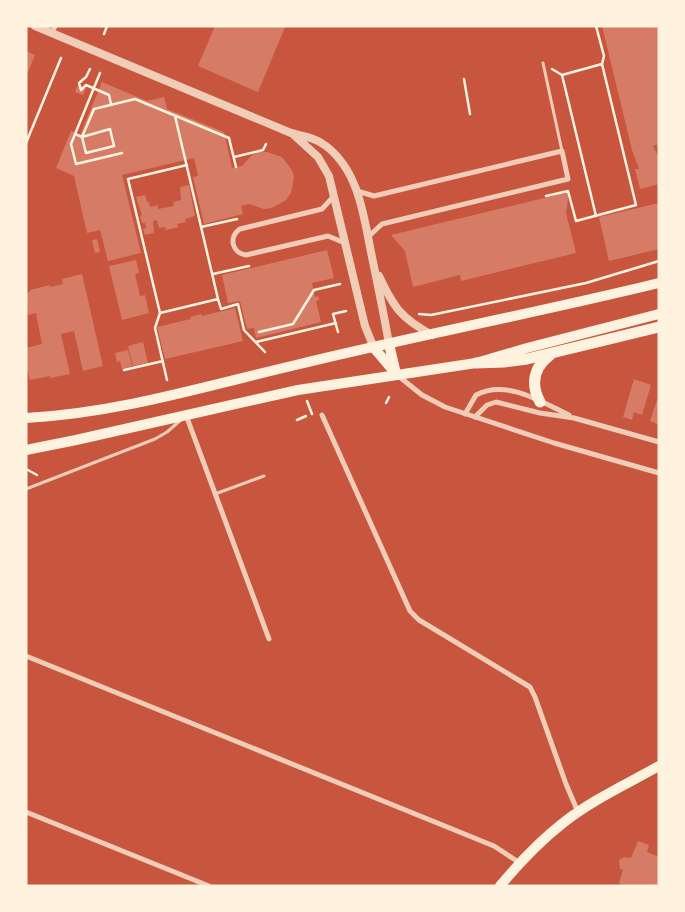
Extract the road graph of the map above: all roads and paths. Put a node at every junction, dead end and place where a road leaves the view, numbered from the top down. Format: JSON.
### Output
{"nodes":[{"id":1,"x":35,"y":26,"type":"edge"},
{"id":2,"x":107,"y":26,"type":"edge"},
{"id":3,"x":596,"y":26,"type":"edge"},
{"id":4,"x":54,"y":30,"type":"edge"},
{"id":5,"x":104,"y":34,"type":"dead end"},
{"id":6,"x":62,"y":58,"type":"dead end"},
{"id":7,"x":542,"y":63,"type":"dead end"},
{"id":8,"x":602,"y":64,"type":"junction"},
{"id":9,"x":90,"y":69,"type":"dead end"},
{"id":10,"x":100,"y":74,"type":"dead end"},
{"id":11,"x":464,"y":79,"type":"dead end"},
{"id":12,"x":111,"y":105,"type":"junction"},
{"id":13,"x":470,"y":114,"type":"dead end"},
{"id":14,"x":175,"y":116,"type":"junction"},
{"id":15,"x":291,"y":133,"type":"junction"},
{"id":16,"x":75,"y":134,"type":"junction"},
{"id":17,"x":82,"y":137,"type":"junction"},
{"id":18,"x":26,"y":143,"type":"edge"},
{"id":19,"x":266,"y":144,"type":"dead end"},
{"id":20,"x":562,"y":151,"type":"junction"},
{"id":21,"x":122,"y":153,"type":"dead end"},
{"id":22,"x":234,"y":158,"type":"junction"},
{"id":23,"x":187,"y":165,"type":"junction"},
{"id":24,"x":236,"y":167,"type":"dead end"},
{"id":25,"x":357,"y":191,"type":"junction"},
{"id":26,"x":568,"y":191,"type":"dead end"},
{"id":27,"x":334,"y":196,"type":"junction"},
{"id":28,"x":596,"y":216,"type":"junction"},
{"id":29,"x":368,"y":237,"type":"junction"},
{"id":30,"x":345,"y":243,"type":"junction"},
{"id":31,"x":659,"y":260,"type":"edge"},
{"id":32,"x":374,"y":263,"type":"junction"},
{"id":33,"x":659,"y":283,"type":"edge"},
{"id":34,"x":340,"y":284,"type":"dead end"},
{"id":35,"x":218,"y":299,"type":"junction"},
{"id":36,"x":346,"y":311,"type":"dead end"},
{"id":37,"x":160,"y":313,"type":"junction"},
{"id":38,"x":415,"y":314,"type":"dead end"},
{"id":39,"x":659,"y":314,"type":"edge"},
{"id":40,"x":336,"y":323,"type":"junction"},
{"id":41,"x":659,"y":327,"type":"edge"},
{"id":42,"x":259,"y":332,"type":"dead end"},
{"id":43,"x":338,"y":332,"type":"dead end"},
{"id":44,"x":432,"y":334,"type":"junction"},
{"id":45,"x":256,"y":342,"type":"junction"},
{"id":46,"x":389,"y":344,"type":"junction"},
{"id":47,"x":374,"y":348,"type":"junction"},
{"id":48,"x":265,"y":352,"type":"dead end"},
{"id":49,"x":552,"y":354,"type":"junction"},
{"id":50,"x":163,"y":361,"type":"junction"},
{"id":51,"x":476,"y":363,"type":"junction"},
{"id":52,"x":124,"y":370,"type":"dead end"},
{"id":53,"x":396,"y":375,"type":"junction"},
{"id":54,"x":167,"y":380,"type":"dead end"},
{"id":55,"x":389,"y":397,"type":"dead end"},
{"id":56,"x":307,"y":401,"type":"dead end"},
{"id":57,"x":540,"y":402,"type":"junction"},
{"id":58,"x":386,"y":403,"type":"dead end"},
{"id":59,"x":312,"y":414,"type":"dead end"},
{"id":60,"x":322,"y":414,"type":"dead end"},
{"id":61,"x":465,"y":414,"type":"junction"},
{"id":62,"x":186,"y":415,"type":"junction"},
{"id":63,"x":306,"y":416,"type":"dead end"},
{"id":64,"x":475,"y":417,"type":"junction"},
{"id":65,"x":26,"y":418,"type":"edge"},
{"id":66,"x":574,"y":418,"type":"junction"},
{"id":67,"x":297,"y":420,"type":"dead end"},
{"id":68,"x":659,"y":442,"type":"edge"},
{"id":69,"x":26,"y":450,"type":"edge"},
{"id":70,"x":26,"y":469,"type":"edge"},
{"id":71,"x":659,"y":473,"type":"edge"},
{"id":72,"x":264,"y":476,"type":"dead end"},
{"id":73,"x":39,"y":479,"type":"dead end"},
{"id":74,"x":26,"y":489,"type":"edge"},
{"id":75,"x":214,"y":494,"type":"junction"},
{"id":76,"x":269,"y":639,"type":"dead end"},
{"id":77,"x":26,"y":656,"type":"edge"},
{"id":78,"x":659,"y":766,"type":"edge"},
{"id":79,"x":26,"y":812,"type":"edge"},
{"id":80,"x":578,"y":812,"type":"junction"},
{"id":81,"x":520,"y":863,"type":"junction"},
{"id":82,"x":209,"y":886,"type":"edge"},
{"id":83,"x":500,"y":886,"type":"edge"}],
"edges":[{"from":1,"to":4,"type":"street"},
{"from":2,"to":5,"type":"path"},
{"from":3,"to":8,"type":"path"},
{"from":4,"to":15,"type":"street"},
{"from":6,"to":18,"type":"path"},
{"from":7,"to":20,"type":"lane"},
{"from":8,"to":28,"type":"path"},
{"from":8,"to":28,"type":"path"},
{"from":9,"to":12,"type":"path"},
{"from":10,"to":16,"type":"path"},
{"from":11,"to":13,"type":"path"},
{"from":12,"to":14,"type":"path"},
{"from":12,"to":17,"type":"path"},
{"from":14,"to":22,"type":"path"},
{"from":14,"to":23,"type":"path"},
{"from":15,"to":25,"type":"street"},
{"from":15,"to":27,"type":"street"},
{"from":16,"to":17,"type":"path"},
{"from":16,"to":21,"type":"path"},
{"from":17,"to":17,"type":"path"},
{"from":19,"to":22,"type":"path"},
{"from":20,"to":25,"type":"street"},
{"from":20,"to":29,"type":"street"},
{"from":22,"to":24,"type":"path"},
{"from":23,"to":35,"type":"path"},
{"from":23,"to":37,"type":"path"},
{"from":25,"to":29,"type":"street"},
{"from":26,"to":28,"type":"path"},
{"from":27,"to":30,"type":"street"},
{"from":27,"to":30,"type":"street"},
{"from":29,"to":32,"type":"street"},
{"from":30,"to":47,"type":"street"},
{"from":31,"to":38,"type":"path"},
{"from":32,"to":44,"type":"street"},
{"from":32,"to":46,"type":"street"},
{"from":33,"to":44,"type":"main road"},
{"from":34,"to":42,"type":"path"},
{"from":35,"to":37,"type":"path"},
{"from":35,"to":45,"type":"path"},
{"from":36,"to":40,"type":"path"},
{"from":37,"to":50,"type":"path"},
{"from":39,"to":51,"type":"main road"},
{"from":40,"to":43,"type":"path"},
{"from":40,"to":45,"type":"path"},
{"from":41,"to":49,"type":"highway"},
{"from":44,"to":46,"type":"main road"},
{"from":45,"to":48,"type":"path"},
{"from":46,"to":47,"type":"main road"},
{"from":46,"to":53,"type":"main road"},
{"from":47,"to":53,"type":"main road"},
{"from":47,"to":65,"type":"main road"},
{"from":49,"to":51,"type":"highway"},
{"from":49,"to":57,"type":"highway"},
{"from":50,"to":52,"type":"path"},
{"from":50,"to":54,"type":"path"},
{"from":51,"to":53,"type":"main road"},
{"from":53,"to":61,"type":"street"},
{"from":53,"to":62,"type":"main road"},
{"from":55,"to":58,"type":"path"},
{"from":56,"to":59,"type":"path"},
{"from":57,"to":61,"type":"street"},
{"from":57,"to":66,"type":"street"},
{"from":60,"to":80,"type":"street"},
{"from":61,"to":64,"type":"street"},
{"from":62,"to":69,"type":"main road"},
{"from":62,"to":74,"type":"lane"},
{"from":62,"to":75,"type":"street"},
{"from":63,"to":67,"type":"path"},
{"from":64,"to":66,"type":"street"},
{"from":64,"to":71,"type":"street"},
{"from":66,"to":68,"type":"street"},
{"from":70,"to":73,"type":"path"},
{"from":72,"to":75,"type":"lane"},
{"from":75,"to":76,"type":"street"},
{"from":77,"to":81,"type":"street"},
{"from":78,"to":80,"type":"main road"},
{"from":79,"to":82,"type":"street"},
{"from":80,"to":81,"type":"main road"},
{"from":81,"to":83,"type":"main road"}]}
